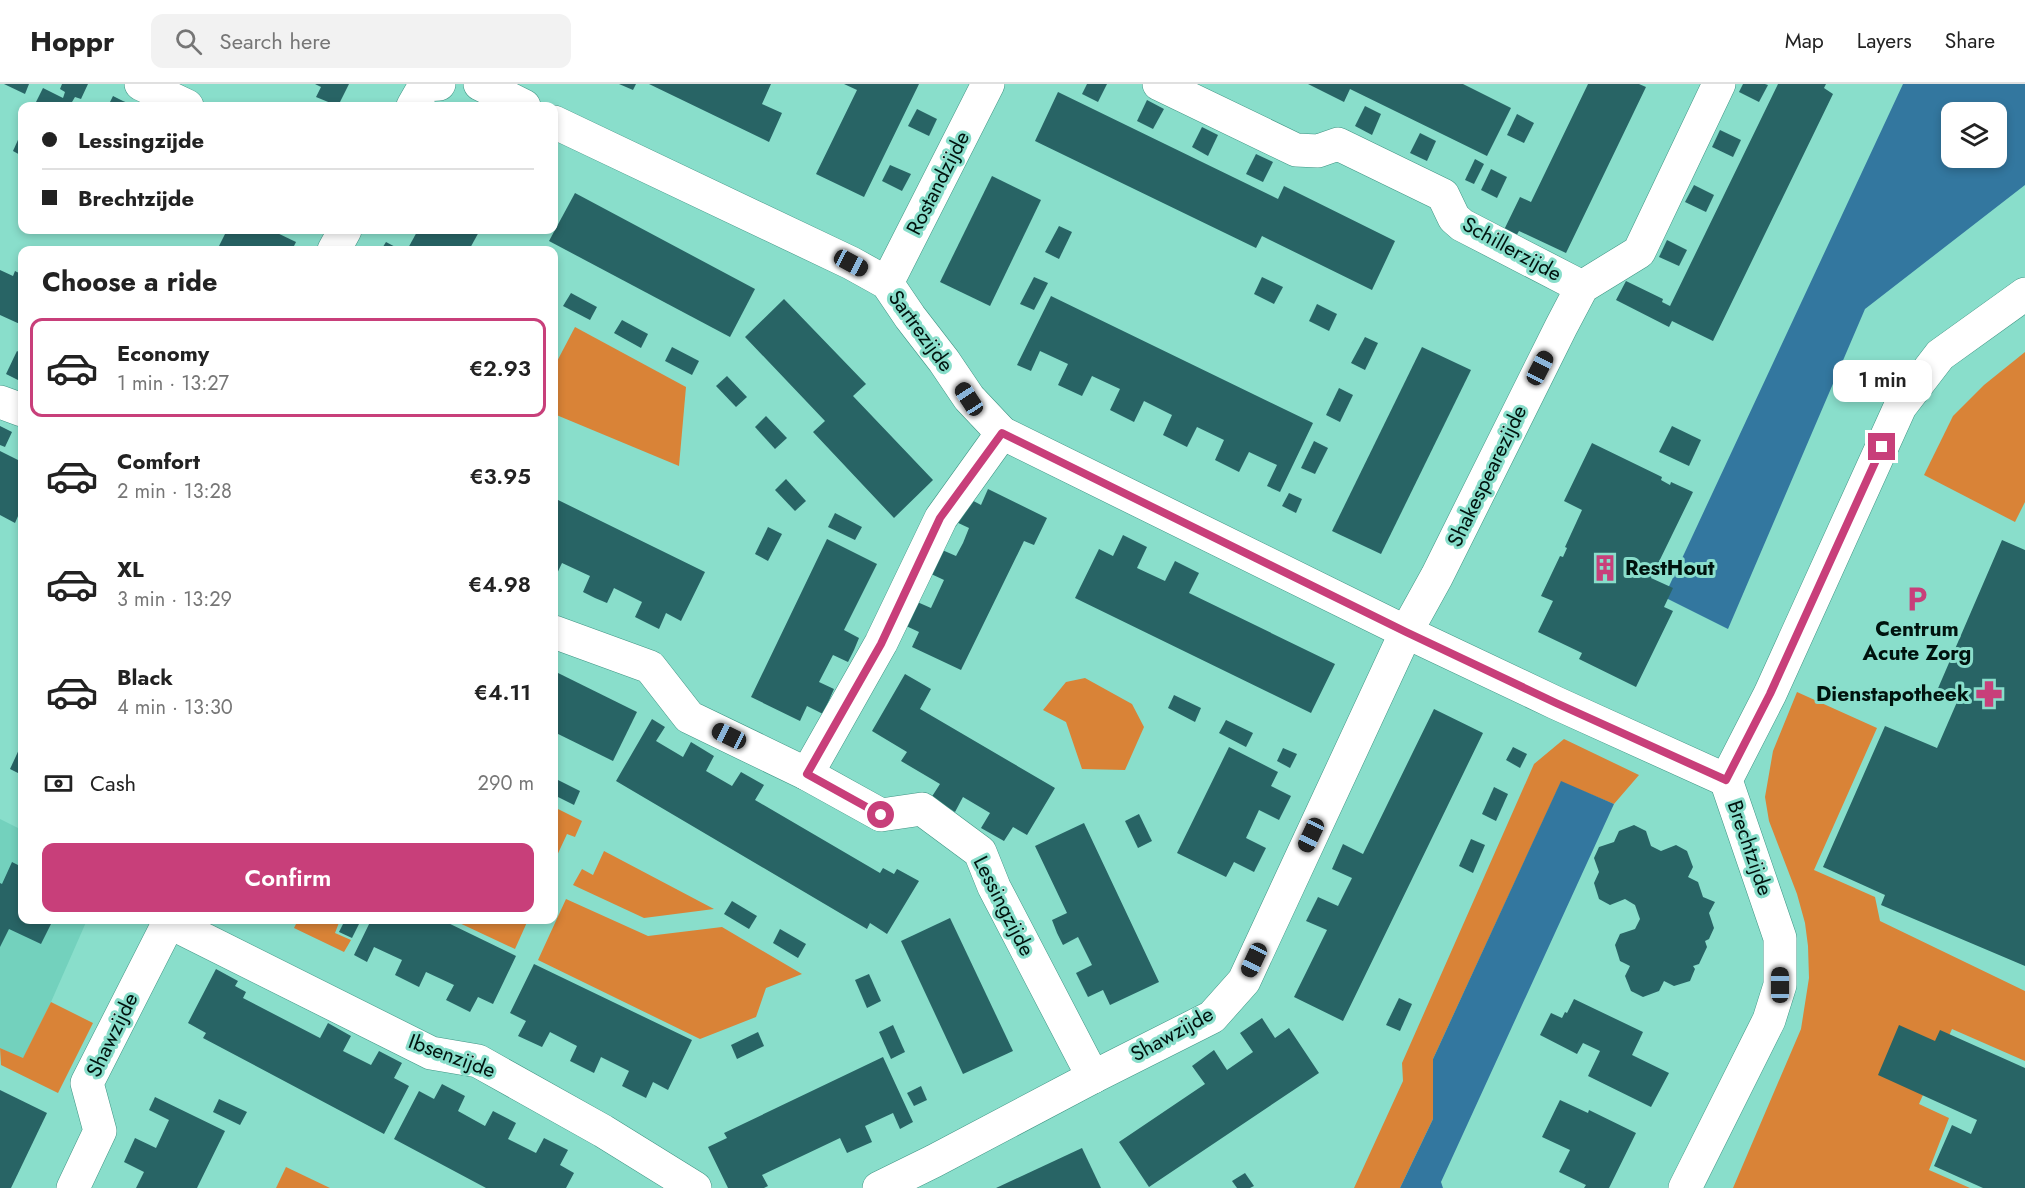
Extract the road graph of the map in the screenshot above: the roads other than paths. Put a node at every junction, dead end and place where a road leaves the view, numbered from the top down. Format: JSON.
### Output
{"nodes":[{"id":1,"x":141,"y":84,"type":"edge"},
{"id":2,"x":439,"y":84,"type":"edge"},
{"id":3,"x":480,"y":84,"type":"edge"},
{"id":4,"x":988,"y":84,"type":"edge"},
{"id":5,"x":1159,"y":84,"type":"edge"},
{"id":6,"x":1719,"y":84,"type":"edge"},
{"id":7,"x":179,"y":102,"type":"edge"},
{"id":8,"x":415,"y":102,"type":"edge"},
{"id":9,"x":516,"y":102,"type":"edge"},
{"id":10,"x":558,"y":124,"type":"edge"},
{"id":11,"x":887,"y":283,"type":"junction"},
{"id":12,"x":1582,"y":287,"type":"junction"},
{"id":13,"x":2025,"y":294,"type":"edge"},
{"id":14,"x":0,"y":402,"type":"edge"},
{"id":15,"x":18,"y":409,"type":"edge"},
{"id":16,"x":1002,"y":433,"type":"junction"},
{"id":17,"x":1406,"y":632,"type":"junction"},
{"id":18,"x":558,"y":633,"type":"edge"},
{"id":19,"x":807,"y":774,"type":"junction"},
{"id":20,"x":1726,"y":780,"type":"junction"},
{"id":21,"x":168,"y":924,"type":"edge"},
{"id":22,"x":176,"y":924,"type":"edge"},
{"id":23,"x":1093,"y":1077,"type":"junction"},
{"id":24,"x":73,"y":1188,"type":"edge"},
{"id":25,"x":694,"y":1188,"type":"edge"},
{"id":26,"x":879,"y":1188,"type":"edge"},
{"id":27,"x":1685,"y":1188,"type":"edge"}],
"edges":[{"from":1,"to":7,"type":"street"},
{"from":2,"to":8,"type":"street"},
{"from":3,"to":9,"type":"street"},
{"from":4,"to":11,"type":"street","name":"Rostandzijde"},
{"from":5,"to":12,"type":"street","name":"Schillerzijde"},
{"from":6,"to":12,"type":"street"},
{"from":10,"to":11,"type":"street","name":"Sartrezijde"},
{"from":11,"to":16,"type":"street","name":"Sartrezijde"},
{"from":12,"to":17,"type":"street","name":"Shakespearezijde"},
{"from":13,"to":20,"type":"street","name":"Brechtzijde"},
{"from":14,"to":15,"type":"street"},
{"from":16,"to":17,"type":"street","name":"Sartrezijde"},
{"from":16,"to":19,"type":"street"},
{"from":17,"to":20,"type":"street","name":"Sartrezijde"},
{"from":17,"to":23,"type":"street","name":"Shawzijde"},
{"from":18,"to":19,"type":"street","name":"Lessingzijde"},
{"from":19,"to":23,"type":"street","name":"Lessingzijde"},
{"from":20,"to":27,"type":"street","name":"Brechtzijde"},
{"from":21,"to":24,"type":"street","name":"Shawzijde"},
{"from":22,"to":25,"type":"street","name":"Ibsenzijde"},
{"from":23,"to":26,"type":"street","name":"Shawzijde"}]}
